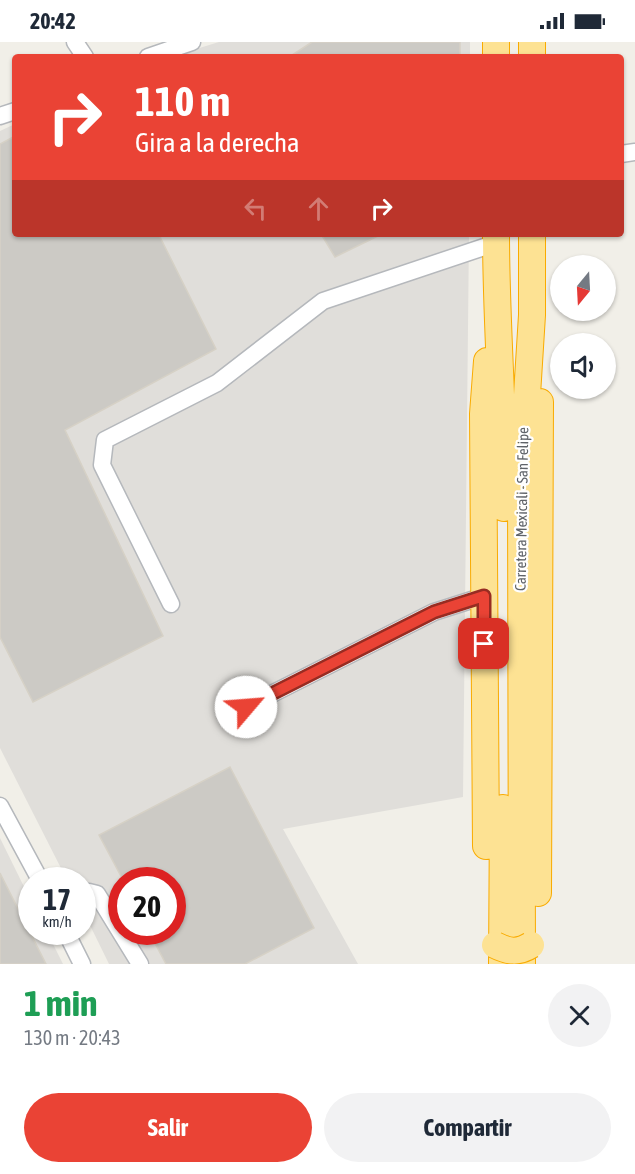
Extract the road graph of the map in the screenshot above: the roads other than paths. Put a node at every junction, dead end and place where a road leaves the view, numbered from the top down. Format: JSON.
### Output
{"nodes":[{"id":1,"x":192,"y":42,"type":"edge"},
{"id":2,"x":157,"y":54,"type":"edge"},
{"id":3,"x":532,"y":237,"type":"edge"},
{"id":4,"x":496,"y":238,"type":"edge"},
{"id":5,"x":496,"y":304,"type":"junction"},
{"id":6,"x":531,"y":315,"type":"junction"},
{"id":7,"x":484,"y":596,"type":"junction"},
{"id":8,"x":171,"y":604,"type":"dead end"},
{"id":9,"x":246,"y":707,"type":"dead end"},
{"id":10,"x":2,"y":816,"type":"edge"},
{"id":11,"x":32,"y":867,"type":"edge"},
{"id":12,"x":96,"y":894,"type":"edge"},
{"id":13,"x":72,"y":945,"type":"edge"},
{"id":14,"x":492,"y":951,"type":"edge"},
{"id":15,"x":533,"y":951,"type":"edge"},
{"id":16,"x":82,"y":964,"type":"edge"},
{"id":17,"x":140,"y":964,"type":"edge"}],
"edges":[{"from":1,"to":2,"type":"lane"},
{"from":3,"to":6,"type":"highway","name":"Carretera Mexicali - San Felipe"},
{"from":4,"to":5,"type":"highway","name":"Carretera Mexicali - San Felipe"},
{"from":4,"to":8,"type":"lane"},
{"from":5,"to":7,"type":"highway"},
{"from":5,"to":14,"type":"highway","name":"Carretera Mexicali - San Felipe"},
{"from":6,"to":15,"type":"highway","name":"Carretera Mexicali - San Felipe"},
{"from":6,"to":15,"type":"highway"},
{"from":7,"to":9,"type":"lane"},
{"from":7,"to":14,"type":"highway"},
{"from":10,"to":11,"type":"lane"},
{"from":12,"to":17,"type":"lane"},
{"from":13,"to":16,"type":"lane"},
{"from":14,"to":15,"type":"highway","bridge":true}]}
